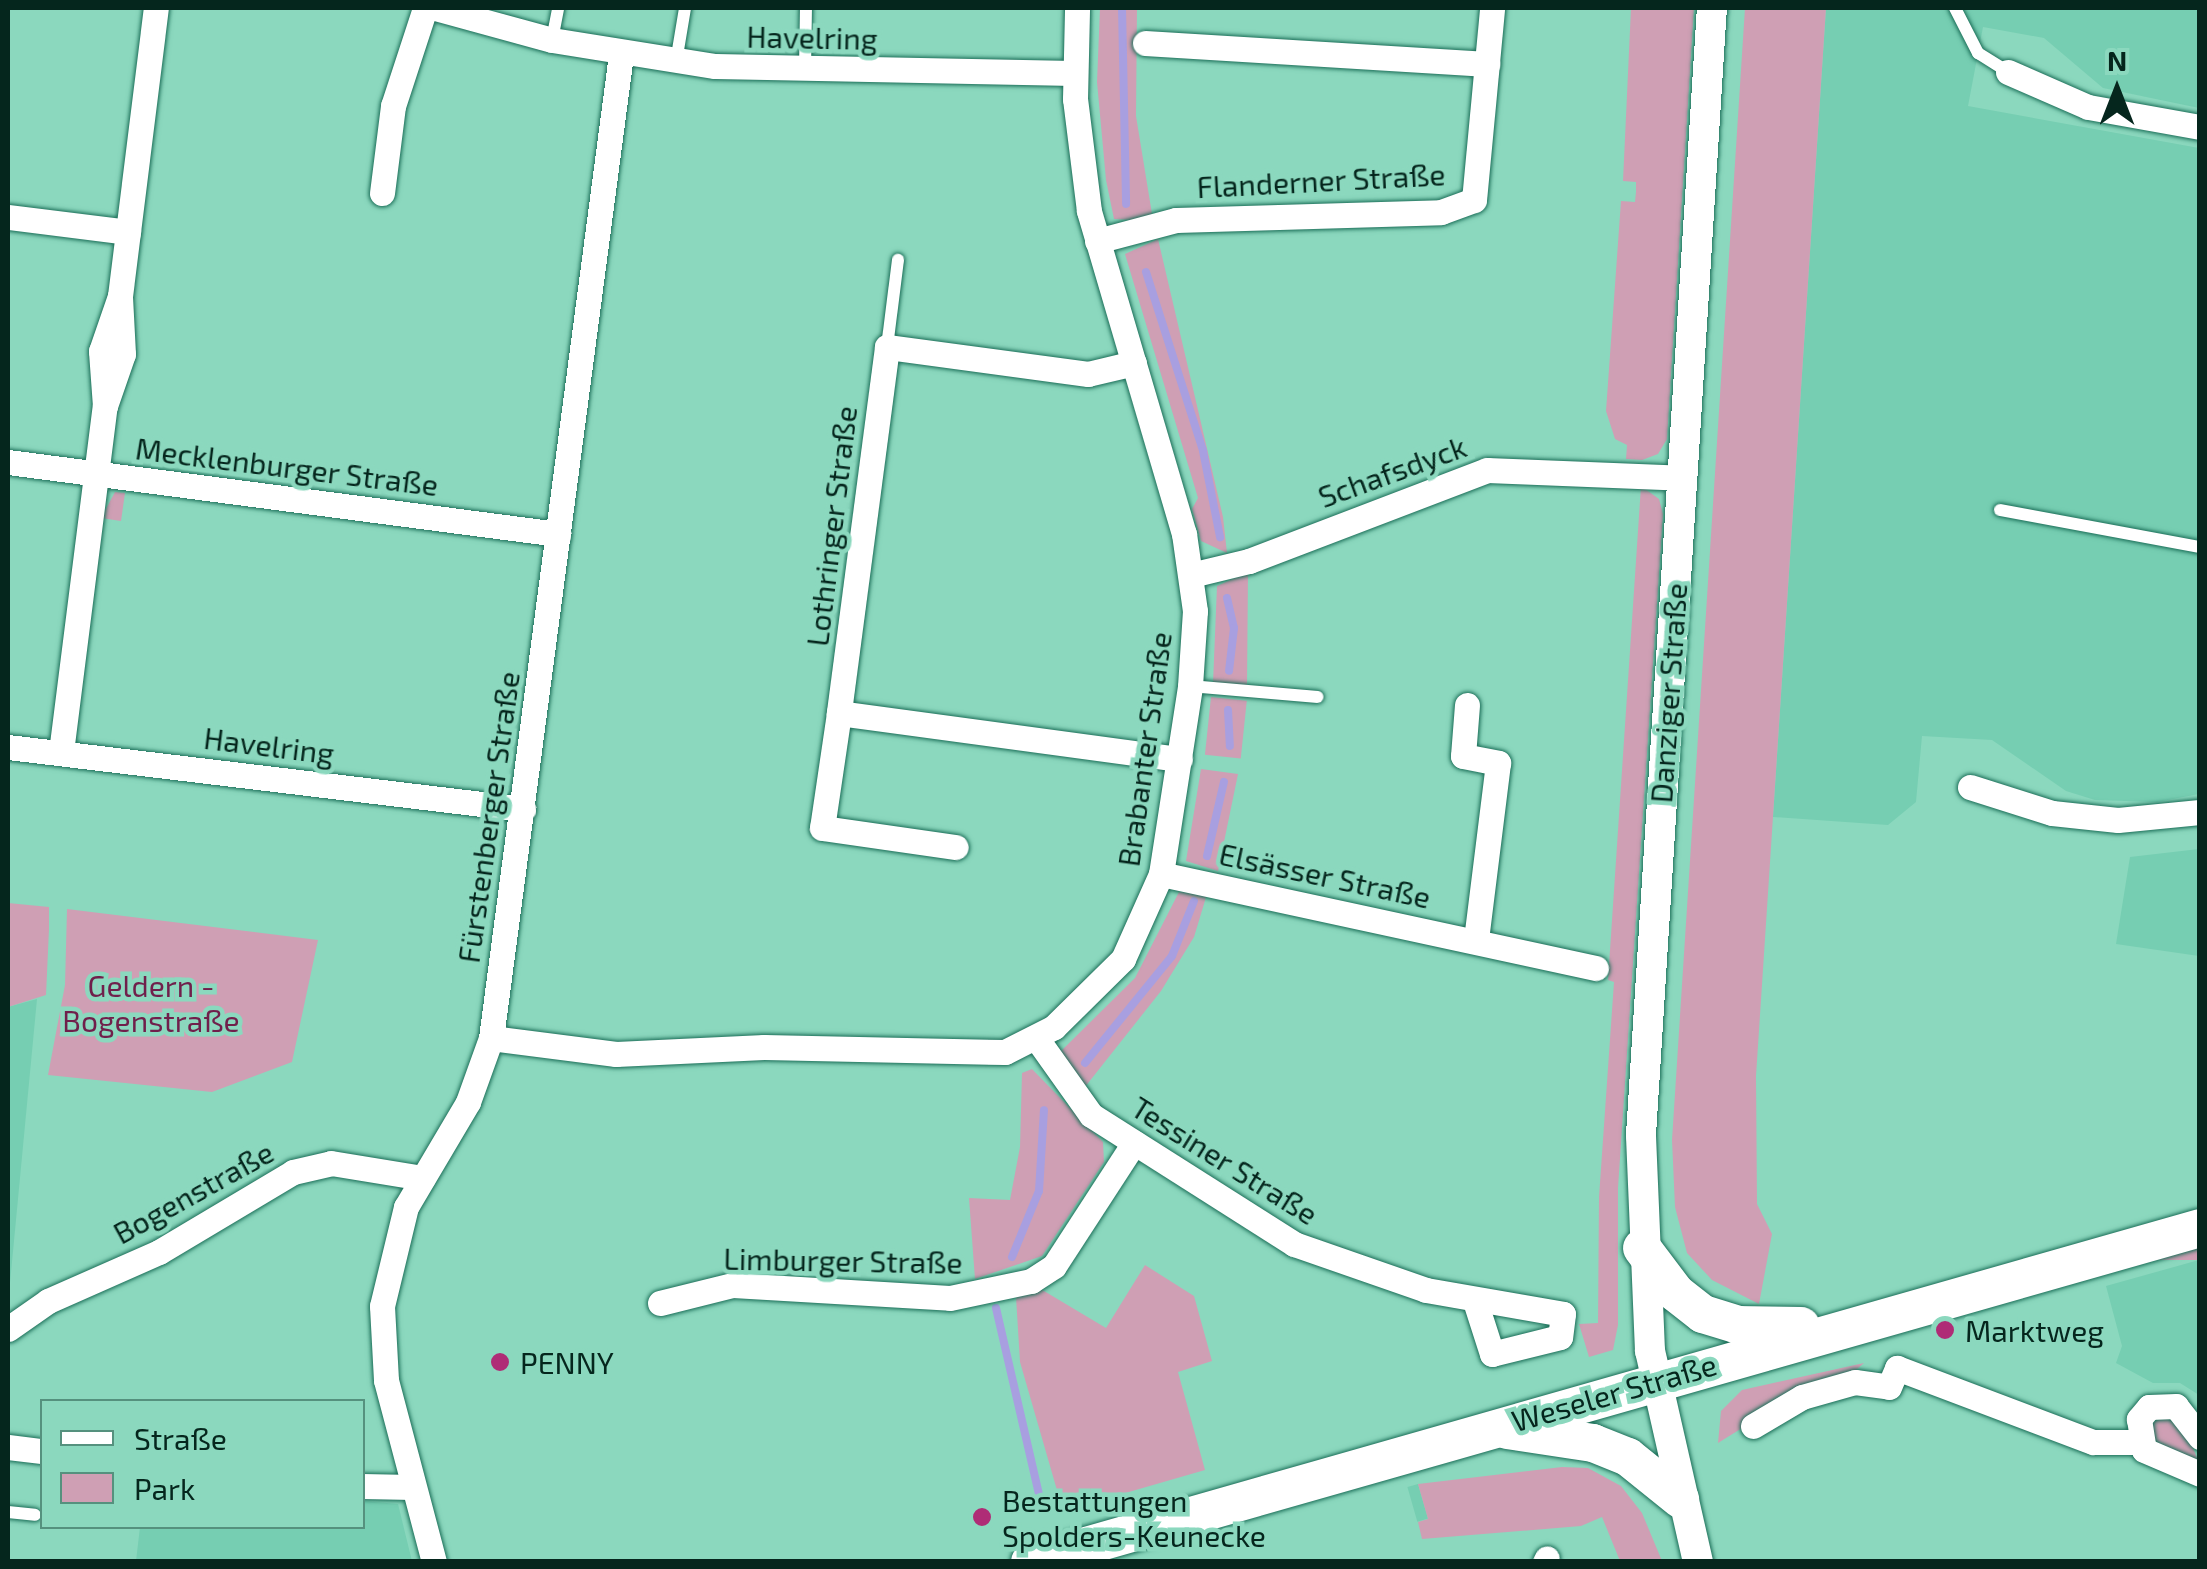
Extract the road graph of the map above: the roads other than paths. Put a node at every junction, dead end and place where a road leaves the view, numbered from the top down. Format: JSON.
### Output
{"nodes":[{"id":1,"x":156,"y":8,"type":"edge"},
{"id":2,"x":425,"y":8,"type":"edge"},
{"id":3,"x":435,"y":8,"type":"edge"},
{"id":4,"x":558,"y":8,"type":"edge"},
{"id":5,"x":686,"y":8,"type":"edge"},
{"id":6,"x":806,"y":8,"type":"edge"},
{"id":7,"x":1077,"y":8,"type":"edge"},
{"id":8,"x":1492,"y":8,"type":"edge"},
{"id":9,"x":1712,"y":8,"type":"edge"},
{"id":10,"x":1955,"y":8,"type":"edge"},
{"id":11,"x":552,"y":40,"type":"junction"},
{"id":12,"x":1145,"y":43,"type":"dead end"},
{"id":13,"x":620,"y":55,"type":"junction"},
{"id":14,"x":676,"y":62,"type":"junction"},
{"id":15,"x":1487,"y":64,"type":"junction"},
{"id":16,"x":805,"y":70,"type":"junction"},
{"id":17,"x":2008,"y":72,"type":"joint"},
{"id":18,"x":1074,"y":73,"type":"junction"},
{"id":19,"x":2200,"y":127,"type":"edge"},
{"id":20,"x":382,"y":193,"type":"dead end"},
{"id":21,"x":8,"y":217,"type":"edge"},
{"id":22,"x":128,"y":232,"type":"junction"},
{"id":23,"x":1097,"y":241,"type":"junction"},
{"id":24,"x":898,"y":260,"type":"dead end"},
{"id":25,"x":887,"y":346,"type":"junction"},
{"id":26,"x":1134,"y":363,"type":"junction"},
{"id":27,"x":8,"y":462,"type":"edge"},
{"id":28,"x":96,"y":474,"type":"junction"},
{"id":29,"x":1682,"y":478,"type":"junction"},
{"id":30,"x":2000,"y":510,"type":"dead end"},
{"id":31,"x":558,"y":534,"type":"junction"},
{"id":32,"x":2200,"y":547,"type":"edge"},
{"id":33,"x":1191,"y":575,"type":"junction"},
{"id":34,"x":1190,"y":686,"type":"junction"},
{"id":35,"x":1318,"y":696,"type":"dead end"},
{"id":36,"x":1468,"y":705,"type":"dead end"},
{"id":37,"x":839,"y":713,"type":"junction"},
{"id":38,"x":8,"y":746,"type":"edge"},
{"id":39,"x":61,"y":752,"type":"junction"},
{"id":40,"x":1180,"y":758,"type":"junction"},
{"id":41,"x":1970,"y":787,"type":"dead end"},
{"id":42,"x":522,"y":809,"type":"junction"},
{"id":43,"x":2200,"y":812,"type":"edge"},
{"id":44,"x":956,"y":846,"type":"dead end"},
{"id":45,"x":1160,"y":874,"type":"junction"},
{"id":46,"x":1476,"y":940,"type":"junction"},
{"id":47,"x":1596,"y":968,"type":"dead end"},
{"id":48,"x":491,"y":1038,"type":"junction"},
{"id":49,"x":1036,"y":1039,"type":"junction"},
{"id":50,"x":1134,"y":1144,"type":"junction"},
{"id":51,"x":423,"y":1178,"type":"junction"},
{"id":52,"x":2200,"y":1228,"type":"edge"},
{"id":53,"x":1642,"y":1248,"type":"junction"},
{"id":54,"x":1475,"y":1302,"type":"dead end"},
{"id":55,"x":660,"y":1303,"type":"dead end"},
{"id":56,"x":1859,"y":1322,"type":"junction"},
{"id":57,"x":8,"y":1329,"type":"edge"},
{"id":58,"x":1655,"y":1378,"type":"junction"},
{"id":59,"x":1753,"y":1426,"type":"dead end"},
{"id":60,"x":1479,"y":1431,"type":"junction"},
{"id":61,"x":2200,"y":1437,"type":"edge"},
{"id":62,"x":2139,"y":1442,"type":"junction"},
{"id":63,"x":8,"y":1447,"type":"edge"},
{"id":64,"x":40,"y":1451,"type":"edge"},
{"id":65,"x":2200,"y":1474,"type":"edge"},
{"id":66,"x":365,"y":1486,"type":"edge"},
{"id":67,"x":413,"y":1487,"type":"junction"},
{"id":68,"x":1680,"y":1500,"type":"junction"},
{"id":69,"x":8,"y":1512,"type":"edge"},
{"id":70,"x":35,"y":1516,"type":"dead end"},
{"id":71,"x":434,"y":1562,"type":"edge"},
{"id":72,"x":1030,"y":1562,"type":"edge"},
{"id":73,"x":1698,"y":1562,"type":"edge"}],
"edges":[{"from":1,"to":22,"type":"street"},
{"from":2,"to":20,"type":"street"},
{"from":3,"to":11,"type":"street","name":"Havelring"},
{"from":4,"to":11,"type":"lane"},
{"from":5,"to":14,"type":"lane"},
{"from":6,"to":16,"type":"lane"},
{"from":7,"to":18,"type":"street","name":"Brabanter Straße"},
{"from":8,"to":15,"type":"street","name":"Flanderner Straße"},
{"from":9,"to":29,"type":"street","name":"Danziger Straße"},
{"from":10,"to":17,"type":"lane"},
{"from":11,"to":13,"type":"street","name":"Havelring"},
{"from":12,"to":15,"type":"street"},
{"from":13,"to":14,"type":"street","name":"Havelring"},
{"from":13,"to":31,"type":"street","name":"Fürstenberger Straße"},
{"from":14,"to":16,"type":"street","name":"Havelring"},
{"from":15,"to":23,"type":"street","name":"Flanderner Straße"},
{"from":16,"to":18,"type":"street","name":"Havelring"},
{"from":17,"to":19,"type":"street"},
{"from":18,"to":23,"type":"street","name":"Brabanter Straße"},
{"from":21,"to":22,"type":"street"},
{"from":22,"to":28,"type":"street"},
{"from":23,"to":26,"type":"street","name":"Brabanter Straße"},
{"from":24,"to":25,"type":"lane","name":"Lothringer Straße"},
{"from":25,"to":26,"type":"street"},
{"from":25,"to":37,"type":"street","name":"Lothringer Straße"},
{"from":26,"to":33,"type":"street","name":"Brabanter Straße"},
{"from":27,"to":28,"type":"street","name":"Mecklenburger Straße"},
{"from":28,"to":31,"type":"street","name":"Mecklenburger Straße"},
{"from":28,"to":39,"type":"street"},
{"from":29,"to":33,"type":"street","name":"Schafsdyck"},
{"from":29,"to":53,"type":"street","name":"Danziger Straße"},
{"from":30,"to":32,"type":"lane"},
{"from":31,"to":42,"type":"street","name":"Fürstenberger Straße"},
{"from":33,"to":34,"type":"street","name":"Brabanter Straße"},
{"from":34,"to":35,"type":"lane"},
{"from":34,"to":40,"type":"street","name":"Brabanter Straße"},
{"from":36,"to":46,"type":"street"},
{"from":37,"to":40,"type":"street"},
{"from":37,"to":44,"type":"street","name":"Lothringer Straße"},
{"from":38,"to":39,"type":"street","name":"Havelring"},
{"from":39,"to":42,"type":"street","name":"Havelring"},
{"from":40,"to":45,"type":"street","name":"Brabanter Straße"},
{"from":41,"to":43,"type":"street"},
{"from":42,"to":48,"type":"street","name":"Fürstenberger Straße"},
{"from":45,"to":46,"type":"street","name":"Elsässer Straße"},
{"from":45,"to":49,"type":"street","name":"Brabanter Straße"},
{"from":46,"to":47,"type":"street","name":"Elsässer Straße"},
{"from":48,"to":49,"type":"street","name":"Brabanter Straße"},
{"from":48,"to":51,"type":"street","name":"Fürstenberger Straße"},
{"from":49,"to":50,"type":"street","name":"Tessiner Straße"},
{"from":50,"to":54,"type":"street","name":"Tessiner Straße"},
{"from":50,"to":55,"type":"street","name":"Limburger Straße"},
{"from":51,"to":57,"type":"street","name":"Bogenstraße"},
{"from":51,"to":67,"type":"street","name":"Fürstenberger Straße"},
{"from":52,"to":56,"type":"main road","name":"Weseler Straße"},
{"from":53,"to":56,"type":"main road"},
{"from":53,"to":58,"type":"street","name":"Danziger Straße"},
{"from":56,"to":58,"type":"main road","name":"Weseler Straße"},
{"from":58,"to":60,"type":"main road","name":"Weseler Straße"},
{"from":58,"to":68,"type":"street","name":"Danziger Straße"},
{"from":59,"to":62,"type":"street"},
{"from":60,"to":68,"type":"main road"},
{"from":60,"to":72,"type":"main road","name":"Weseler Straße"},
{"from":61,"to":62,"type":"street"},
{"from":62,"to":65,"type":"street"},
{"from":63,"to":64,"type":"street"},
{"from":66,"to":67,"type":"street"},
{"from":67,"to":71,"type":"street","name":"Fürstenberger Straße"},
{"from":68,"to":73,"type":"street","name":"Danziger Straße"},
{"from":69,"to":70,"type":"lane"}]}
